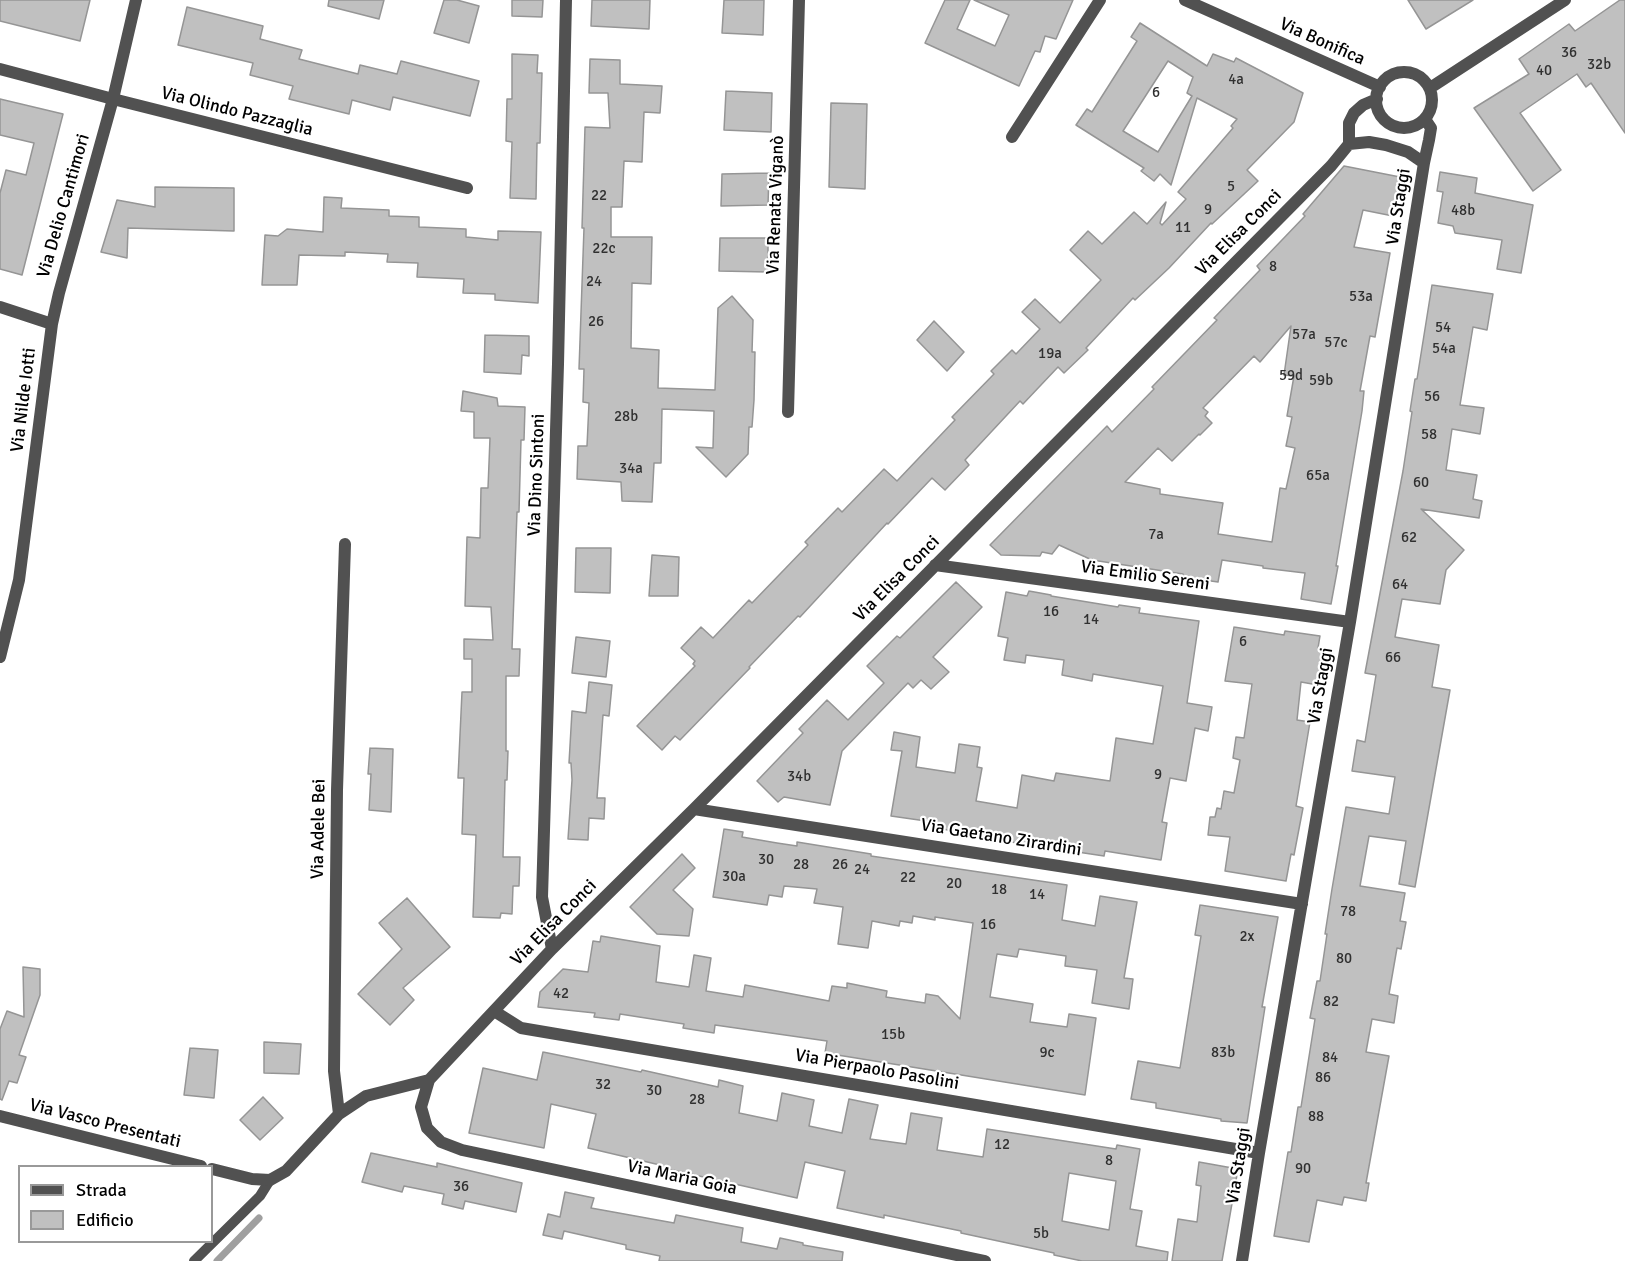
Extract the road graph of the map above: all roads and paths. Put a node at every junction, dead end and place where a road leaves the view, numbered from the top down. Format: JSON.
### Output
{"nodes":[{"id":1,"x":136,"y":0,"type":"edge"},
{"id":2,"x":566,"y":0,"type":"edge"},
{"id":3,"x":799,"y":0,"type":"edge"},
{"id":4,"x":1100,"y":0,"type":"edge"},
{"id":5,"x":1185,"y":0,"type":"edge"},
{"id":6,"x":1565,"y":0,"type":"edge"},
{"id":7,"x":0,"y":69,"type":"edge"},
{"id":8,"x":1430,"y":88,"type":"junction"},
{"id":9,"x":1378,"y":93,"type":"junction"},
{"id":10,"x":113,"y":99,"type":"junction"},
{"id":11,"x":1425,"y":119,"type":"junction"},
{"id":12,"x":1012,"y":137,"type":"dead end"},
{"id":13,"x":1349,"y":144,"type":"junction"},
{"id":14,"x":1424,"y":163,"type":"junction"},
{"id":15,"x":467,"y":188,"type":"dead end"},
{"id":16,"x":0,"y":307,"type":"edge"},
{"id":17,"x":52,"y":324,"type":"junction"},
{"id":18,"x":788,"y":412,"type":"dead end"},
{"id":19,"x":345,"y":544,"type":"dead end"},
{"id":20,"x":935,"y":565,"type":"junction"},
{"id":21,"x":1350,"y":622,"type":"junction"},
{"id":22,"x":0,"y":657,"type":"edge"},
{"id":23,"x":694,"y":808,"type":"junction"},
{"id":24,"x":1302,"y":904,"type":"junction"},
{"id":25,"x":552,"y":949,"type":"junction"},
{"id":26,"x":494,"y":1011,"type":"junction"},
{"id":27,"x":429,"y":1080,"type":"junction"},
{"id":28,"x":339,"y":1114,"type":"junction"},
{"id":29,"x":0,"y":1116,"type":"edge"},
{"id":30,"x":1259,"y":1153,"type":"junction"},
{"id":31,"x":193,"y":1165,"type":"edge"},
{"id":32,"x":213,"y":1169,"type":"edge"},
{"id":33,"x":270,"y":1180,"type":"junction"},
{"id":34,"x":213,"y":1242,"type":"edge"},
{"id":35,"x":212,"y":1243,"type":"edge"},
{"id":36,"x":194,"y":1261,"type":"edge"},
{"id":37,"x":985,"y":1261,"type":"edge"},
{"id":38,"x":1242,"y":1261,"type":"edge"}],
"edges":[{"from":1,"to":10,"type":"street","name":"Via Delio Cantimori"},
{"from":2,"to":25,"type":"street","name":"Via Dino Sintoni"},
{"from":3,"to":18,"type":"street","name":"Via Renata Viganò"},
{"from":4,"to":12,"type":"street"},
{"from":5,"to":9,"type":"street","name":"Via Bonifica"},
{"from":6,"to":8,"type":"street"},
{"from":7,"to":10,"type":"street","name":"Via Olindo Pazzaglia"},
{"from":8,"to":9,"type":"street"},
{"from":8,"to":11,"type":"street"},
{"from":9,"to":11,"type":"street"},
{"from":9,"to":13,"type":"street"},
{"from":10,"to":15,"type":"street","name":"Via Olindo Pazzaglia"},
{"from":10,"to":17,"type":"street","name":"Via Delio Cantimori"},
{"from":11,"to":14,"type":"street","name":"Via Staggi"},
{"from":13,"to":14,"type":"street"},
{"from":13,"to":20,"type":"street","name":"Via Elisa Conci"},
{"from":14,"to":21,"type":"street","name":"Via Staggi"},
{"from":16,"to":17,"type":"street"},
{"from":17,"to":22,"type":"street","name":"Via Nilde Iotti"},
{"from":19,"to":28,"type":"street","name":"Via Adele Bei"},
{"from":20,"to":21,"type":"street","name":"Via Emilio Sereni"},
{"from":20,"to":23,"type":"street","name":"Via Elisa Conci"},
{"from":21,"to":24,"type":"street","name":"Via Staggi"},
{"from":23,"to":24,"type":"street","name":"Via Gaetano Zirardini"},
{"from":23,"to":25,"type":"street","name":"Via Elisa Conci"},
{"from":24,"to":30,"type":"street","name":"Via Staggi"},
{"from":25,"to":26,"type":"street","name":"Via Elisa Conci"},
{"from":26,"to":27,"type":"street","name":"Via Elisa Conci"},
{"from":26,"to":30,"type":"street","name":"Via Pierpaolo Pasolini"},
{"from":27,"to":28,"type":"street"},
{"from":27,"to":37,"type":"street","name":"Via Maria Goia"},
{"from":28,"to":33,"type":"street"},
{"from":29,"to":31,"type":"street","name":"Via Vasco Presentati"},
{"from":30,"to":38,"type":"street","name":"Via Staggi"},
{"from":32,"to":33,"type":"street"},
{"from":33,"to":34,"type":"lane"},
{"from":35,"to":36,"type":"lane"}]}
